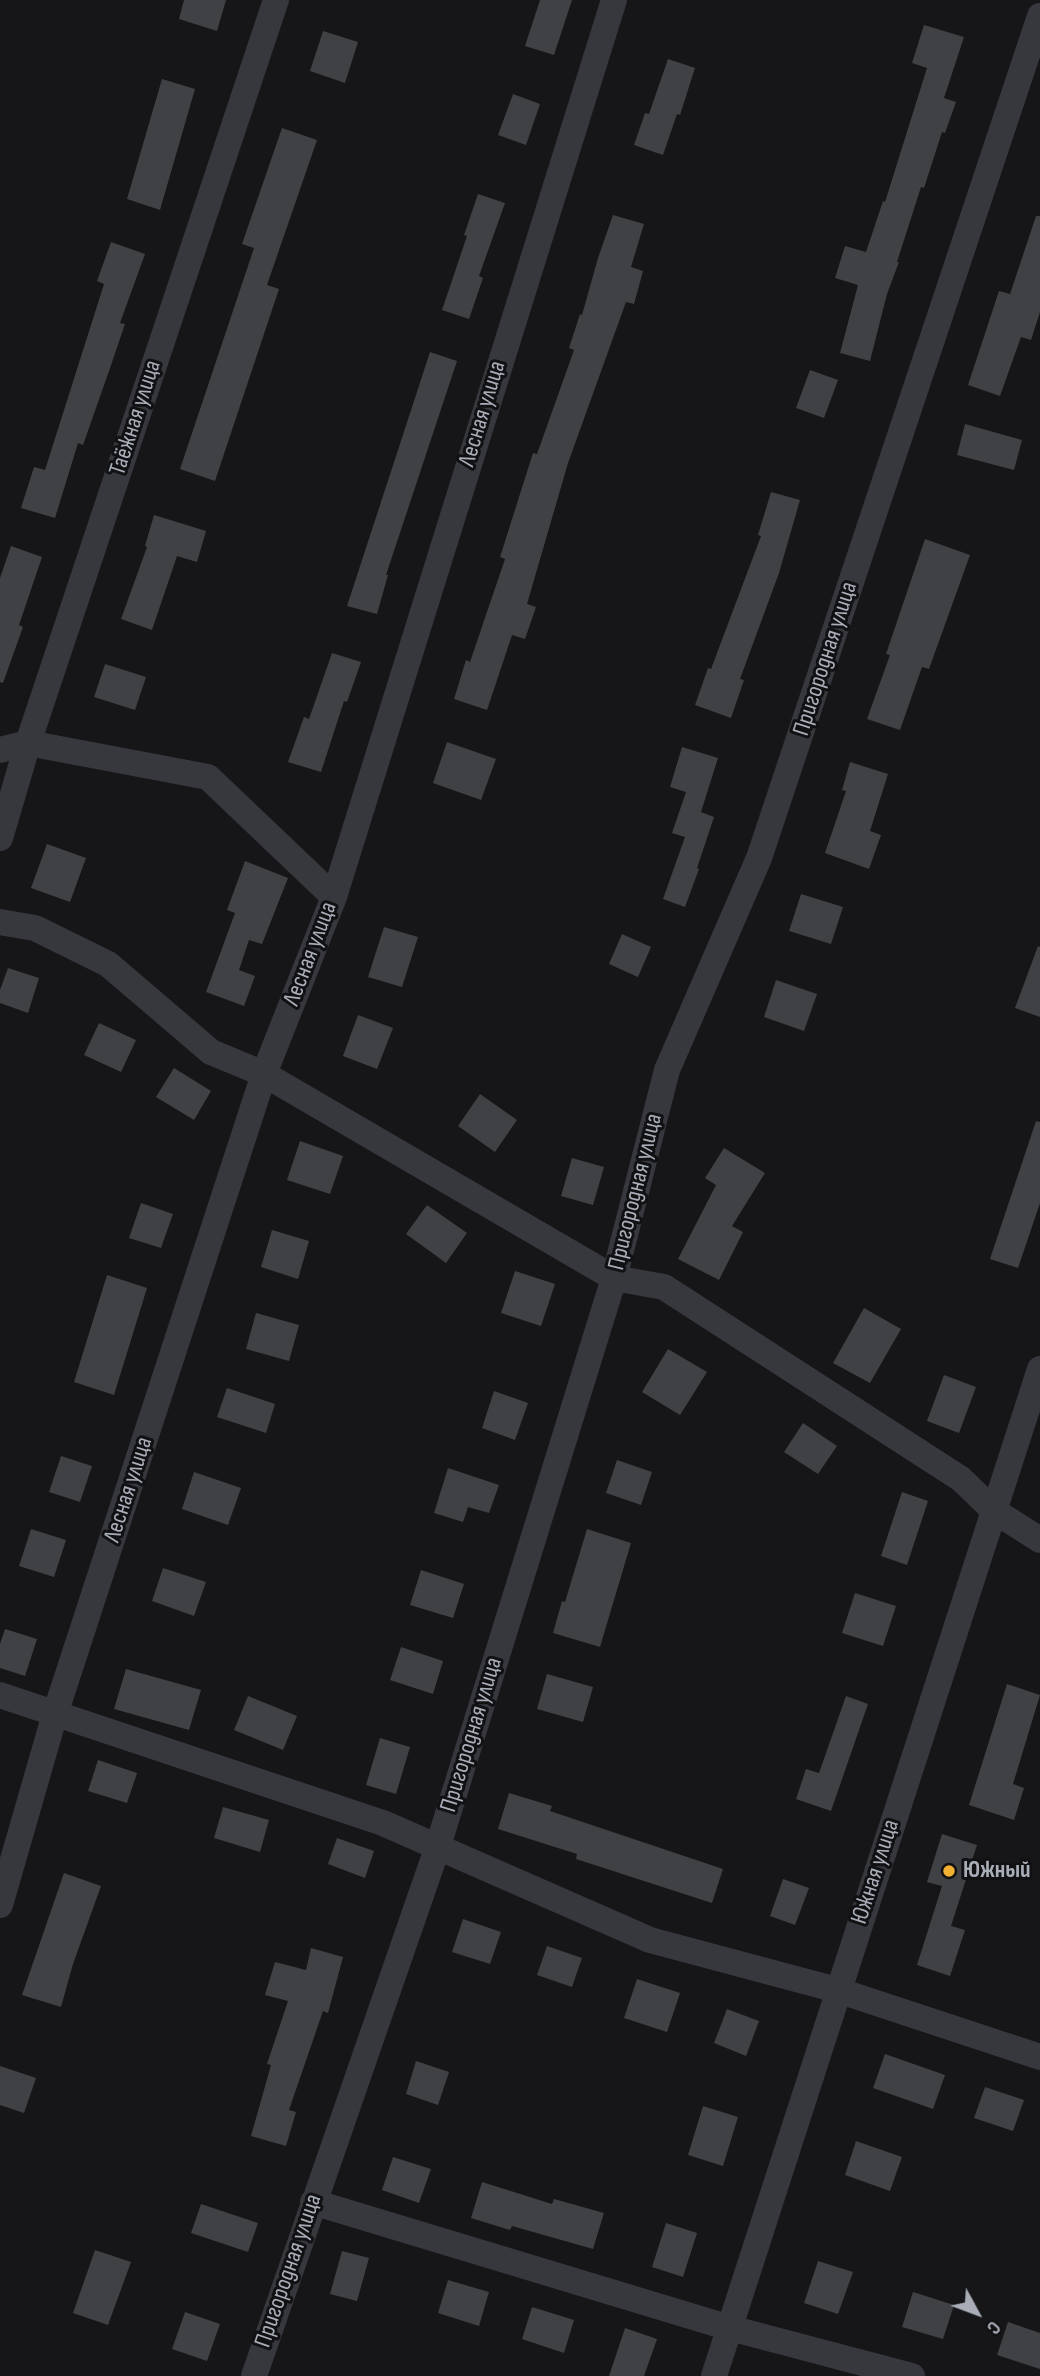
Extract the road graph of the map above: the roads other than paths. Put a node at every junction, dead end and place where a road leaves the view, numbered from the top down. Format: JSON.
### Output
{"nodes":[{"id":1,"x":276,"y":0,"type":"edge"},
{"id":2,"x":614,"y":0,"type":"edge"},
{"id":3,"x":1040,"y":16,"type":"edge"},
{"id":4,"x":28,"y":743,"type":"junction"},
{"id":5,"x":0,"y":750,"type":"edge"},
{"id":6,"x":0,"y":838,"type":"edge"},
{"id":7,"x":334,"y":897,"type":"junction"},
{"id":8,"x":0,"y":922,"type":"edge"},
{"id":9,"x":264,"y":1074,"type":"junction"},
{"id":10,"x":614,"y":1278,"type":"junction"},
{"id":11,"x":1040,"y":1369,"type":"edge"},
{"id":12,"x":993,"y":1510,"type":"junction"},
{"id":13,"x":1040,"y":1540,"type":"edge"},
{"id":14,"x":0,"y":1695,"type":"edge"},
{"id":15,"x":55,"y":1714,"type":"junction"},
{"id":16,"x":438,"y":1846,"type":"junction"},
{"id":17,"x":0,"y":1905,"type":"edge"},
{"id":18,"x":837,"y":1990,"type":"junction"},
{"id":19,"x":1040,"y":2057,"type":"edge"},
{"id":20,"x":313,"y":2202,"type":"junction"},
{"id":21,"x":730,"y":2328,"type":"junction"},
{"id":22,"x":254,"y":2376,"type":"edge"},
{"id":23,"x":714,"y":2376,"type":"edge"},
{"id":24,"x":912,"y":2376,"type":"edge"}],
"edges":[{"from":1,"to":4,"type":"street","name":"Таёжная улица"},
{"from":2,"to":7,"type":"street","name":"Лесная улица"},
{"from":3,"to":10,"type":"street","name":"Пригородная улица"},
{"from":4,"to":5,"type":"street"},
{"from":4,"to":6,"type":"street","name":"Таёжная улица"},
{"from":4,"to":7,"type":"street"},
{"from":7,"to":9,"type":"street","name":"Лесная улица"},
{"from":8,"to":9,"type":"street"},
{"from":9,"to":10,"type":"street"},
{"from":9,"to":15,"type":"street","name":"Лесная улица"},
{"from":10,"to":12,"type":"street"},
{"from":10,"to":16,"type":"street","name":"Пригородная улица"},
{"from":11,"to":12,"type":"street","name":"Южная улица"},
{"from":12,"to":13,"type":"street"},
{"from":12,"to":18,"type":"street","name":"Южная улица"},
{"from":14,"to":15,"type":"street"},
{"from":15,"to":16,"type":"street"},
{"from":15,"to":17,"type":"street","name":"Лесная улица"},
{"from":16,"to":18,"type":"street"},
{"from":16,"to":20,"type":"street","name":"Пригородная улица"},
{"from":18,"to":19,"type":"street"},
{"from":18,"to":21,"type":"street","name":"Южная улица"},
{"from":20,"to":21,"type":"street"},
{"from":20,"to":22,"type":"street","name":"Пригородная улица"},
{"from":21,"to":23,"type":"street","name":"Южная улица"},
{"from":21,"to":24,"type":"street"}]}
